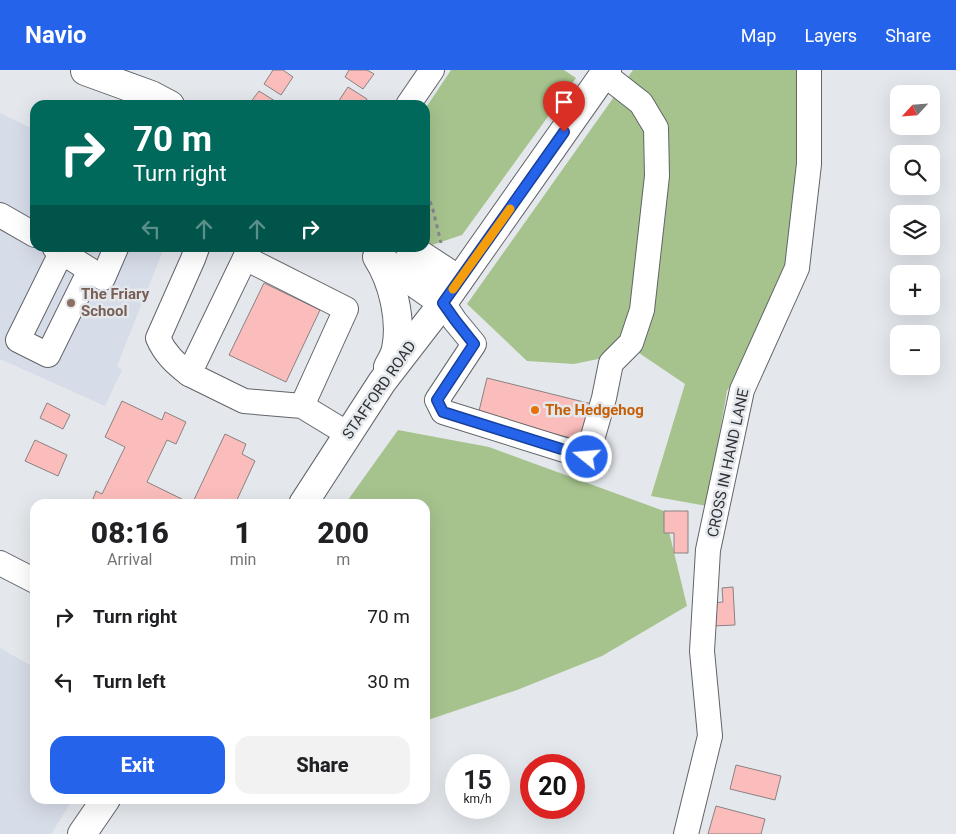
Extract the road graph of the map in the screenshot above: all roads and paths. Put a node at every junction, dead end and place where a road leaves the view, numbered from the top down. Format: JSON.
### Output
{"nodes":[{"id":1,"x":432,"y":70,"type":"edge"},
{"id":2,"x":809,"y":70,"type":"edge"},
{"id":3,"x":84,"y":71,"type":"edge"},
{"id":4,"x":606,"y":72,"type":"edge"},
{"id":5,"x":132,"y":100,"type":"edge"},
{"id":6,"x":160,"y":100,"type":"edge"},
{"id":7,"x":411,"y":100,"type":"edge"},
{"id":8,"x":430,"y":201,"type":"edge"},
{"id":9,"x":0,"y":215,"type":"edge"},
{"id":10,"x":30,"y":230,"type":"edge"},
{"id":11,"x":57,"y":252,"type":"edge"},
{"id":12,"x":61,"y":252,"type":"edge"},
{"id":13,"x":113,"y":252,"type":"edge"},
{"id":14,"x":196,"y":252,"type":"edge"},
{"id":15,"x":370,"y":252,"type":"edge"},
{"id":16,"x":418,"y":252,"type":"edge"},
{"id":17,"x":97,"y":274,"type":"junction"},
{"id":18,"x":463,"y":275,"type":"junction"},
{"id":19,"x":443,"y":303,"type":"junction"},
{"id":20,"x":189,"y":374,"type":"junction"},
{"id":21,"x":382,"y":382,"type":"junction"},
{"id":22,"x":302,"y":406,"type":"junction"},
{"id":23,"x":348,"y":434,"type":"junction"},
{"id":24,"x":306,"y":499,"type":"edge"},
{"id":25,"x":0,"y":564,"type":"edge"},
{"id":26,"x":30,"y":579,"type":"edge"},
{"id":27,"x":103,"y":804,"type":"edge"},
{"id":28,"x":82,"y":834,"type":"edge"},
{"id":29,"x":686,"y":834,"type":"edge"}],
"edges":[{"from":1,"to":7,"type":"street"},
{"from":2,"to":29,"type":"street","name":"CROSS IN HAND LANE"},
{"from":3,"to":5,"type":"highway"},
{"from":3,"to":6,"type":"highway"},
{"from":4,"to":18,"type":"highway","name":"STAFFORD ROAD"},
{"from":4,"to":19,"type":"street"},
{"from":8,"to":18,"type":"path"},
{"from":9,"to":10,"type":"street"},
{"from":11,"to":17,"type":"street"},
{"from":12,"to":17,"type":"street"},
{"from":13,"to":17,"type":"street"},
{"from":14,"to":20,"type":"street"},
{"from":15,"to":19,"type":"highway"},
{"from":15,"to":21,"type":"highway"},
{"from":16,"to":18,"type":"highway"},
{"from":18,"to":19,"type":"highway","name":"STAFFORD ROAD"},
{"from":19,"to":21,"type":"highway","name":"STAFFORD ROAD"},
{"from":20,"to":22,"type":"street"},
{"from":20,"to":22,"type":"street"},
{"from":21,"to":23,"type":"highway","name":"STAFFORD ROAD"},
{"from":22,"to":23,"type":"street"},
{"from":23,"to":24,"type":"highway","name":"STAFFORD ROAD"},
{"from":25,"to":26,"type":"street"},
{"from":27,"to":28,"type":"highway"}]}
